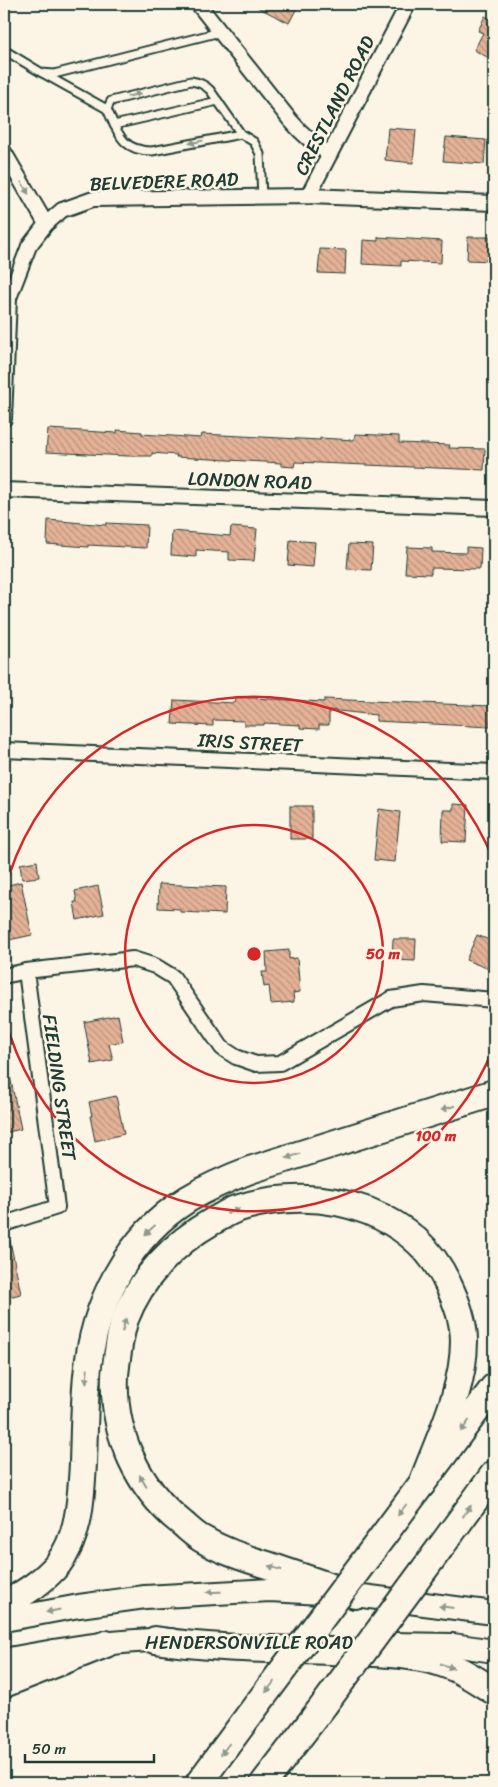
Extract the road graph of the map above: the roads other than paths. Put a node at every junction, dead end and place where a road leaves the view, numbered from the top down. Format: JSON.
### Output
{"nodes":[{"id":1,"x":198,"y":4,"type":"edge"},
{"id":2,"x":408,"y":4,"type":"edge"},
{"id":3,"x":220,"y":32,"type":"junction"},
{"id":4,"x":4,"y":50,"type":"edge"},
{"id":5,"x":42,"y":73,"type":"junction"},
{"id":6,"x":218,"y":102,"type":"junction"},
{"id":7,"x":107,"y":109,"type":"junction"},
{"id":8,"x":114,"y":125,"type":"junction"},
{"id":9,"x":240,"y":134,"type":"junction"},
{"id":10,"x":4,"y":152,"type":"edge"},
{"id":11,"x":330,"y":154,"type":"junction"},
{"id":12,"x":308,"y":196,"type":"junction"},
{"id":13,"x":262,"y":197,"type":"junction"},
{"id":14,"x":494,"y":203,"type":"edge"},
{"id":15,"x":46,"y":224,"type":"junction"},
{"id":16,"x":6,"y":304,"type":"edge"},
{"id":17,"x":4,"y":419,"type":"edge"},
{"id":18,"x":4,"y":490,"type":"edge"},
{"id":19,"x":494,"y":508,"type":"edge"},
{"id":20,"x":4,"y":750,"type":"edge"},
{"id":21,"x":494,"y":772,"type":"edge"},
{"id":22,"x":26,"y":971,"type":"junction"},
{"id":23,"x":4,"y":976,"type":"edge"},
{"id":24,"x":494,"y":1000,"type":"edge"},
{"id":25,"x":494,"y":1093,"type":"edge"},
{"id":26,"x":4,"y":1224,"type":"edge"},
{"id":27,"x":494,"y":1387,"type":"edge"},
{"id":28,"x":494,"y":1474,"type":"edge"},
{"id":29,"x":422,"y":1484,"type":"junction"},
{"id":30,"x":355,"y":1595,"type":"junction"},
{"id":31,"x":4,"y":1605,"type":"edge"},
{"id":32,"x":494,"y":1613,"type":"edge"},
{"id":33,"x":4,"y":1620,"type":"edge"},
{"id":34,"x":155,"y":1640,"type":"junction"},
{"id":35,"x":106,"y":1644,"type":"junction"},
{"id":36,"x":494,"y":1651,"type":"edge"},
{"id":37,"x":4,"y":1660,"type":"edge"},
{"id":38,"x":4,"y":1684,"type":"edge"},
{"id":39,"x":494,"y":1691,"type":"edge"},
{"id":40,"x":307,"y":1726,"type":"junction"},
{"id":41,"x":199,"y":1783,"type":"edge"},
{"id":42,"x":264,"y":1783,"type":"edge"},
{"id":43,"x":282,"y":1783,"type":"edge"}],
"edges":[{"from":1,"to":3,"type":"street"},
{"from":2,"to":11,"type":"street","name":"CRESTLAND ROAD"},
{"from":3,"to":5,"type":"lane"},
{"from":3,"to":11,"type":"street"},
{"from":4,"to":5,"type":"lane"},
{"from":5,"to":7,"type":"lane"},
{"from":7,"to":6,"type":"lane","one_way":true},
{"from":6,"to":8,"type":"lane"},
{"from":6,"to":9,"type":"lane"},
{"from":7,"to":8,"type":"lane"},
{"from":9,"to":8,"type":"lane","one_way":true},
{"from":9,"to":13,"type":"lane"},
{"from":10,"to":15,"type":"street","one_way":true},
{"from":11,"to":12,"type":"street","name":"CRESTLAND ROAD"},
{"from":12,"to":13,"type":"street","name":"BELVEDERE ROAD"},
{"from":12,"to":14,"type":"street","name":"BELVEDERE ROAD"},
{"from":13,"to":15,"type":"street","name":"BELVEDERE ROAD"},
{"from":15,"to":16,"type":"street","name":"BELVEDERE ROAD"},
{"from":16,"to":17,"type":"street","name":"BELVEDERE ROAD"},
{"from":18,"to":19,"type":"street","name":"LONDON ROAD"},
{"from":20,"to":21,"type":"street","name":"IRIS STREET"},
{"from":22,"to":23,"type":"street"},
{"from":22,"to":24,"type":"street"},
{"from":22,"to":26,"type":"street","name":"FIELDING STREET"},
{"from":25,"to":31,"type":"highway","one_way":true},
{"from":27,"to":29,"type":"highway","one_way":true},
{"from":40,"to":28,"type":"highway","one_way":true,"bridge":true},
{"from":30,"to":29,"type":"highway","one_way":true},
{"from":29,"to":41,"type":"highway","one_way":true,"bridge":true},
{"from":32,"to":30,"type":"main road","one_way":true},
{"from":30,"to":33,"type":"main road","one_way":true},
{"from":34,"to":35,"type":"main road","name":"HENDERSONVILLE ROAD"},
{"from":34,"to":36,"type":"main road","name":"HENDERSONVILLE ROAD"},
{"from":34,"to":39,"type":"highway","one_way":true},
{"from":35,"to":37,"type":"main road","name":"HENDERSONVILLE ROAD"},
{"from":35,"to":38,"type":"highway"},
{"from":40,"to":42,"type":"highway"},
{"from":40,"to":43,"type":"highway"}]}
